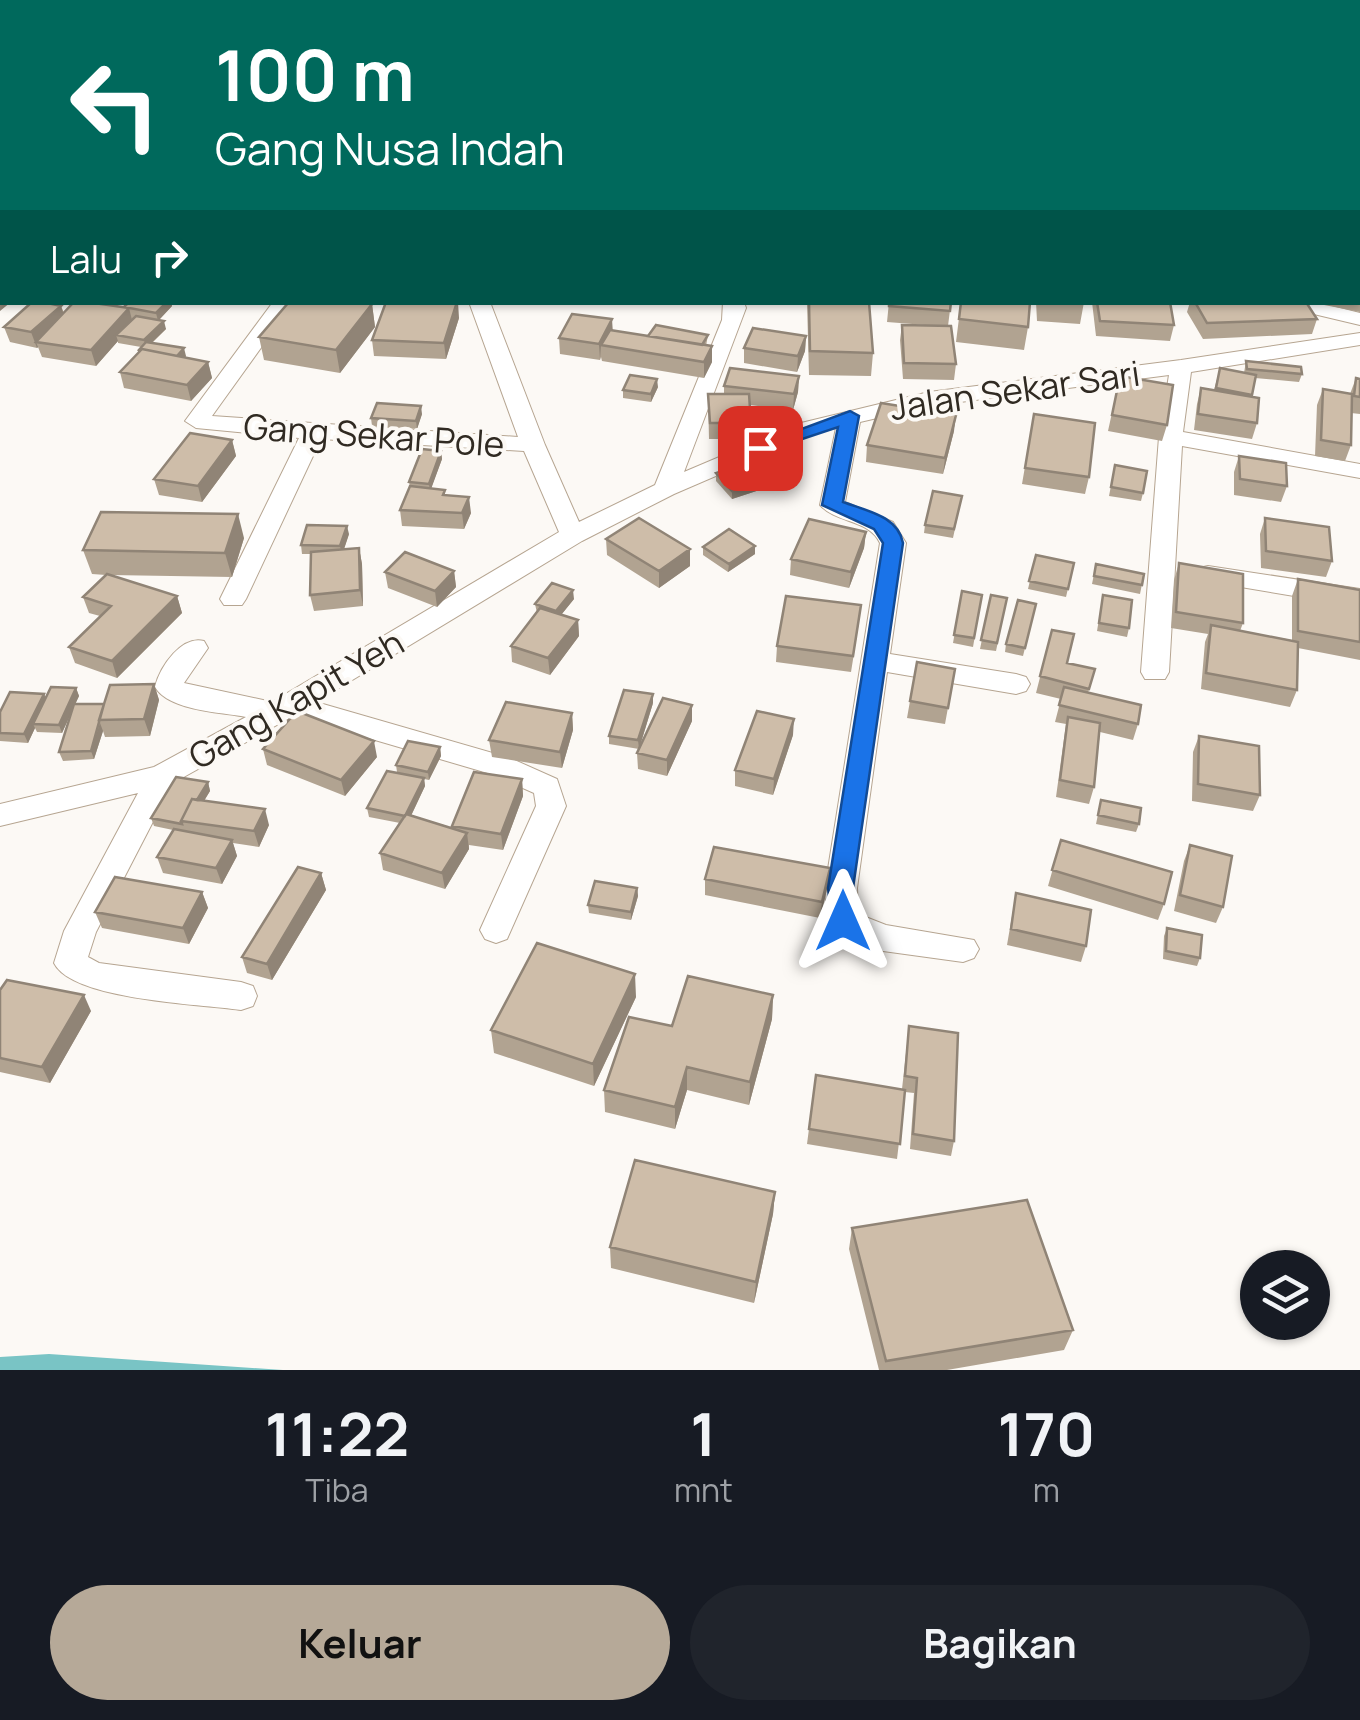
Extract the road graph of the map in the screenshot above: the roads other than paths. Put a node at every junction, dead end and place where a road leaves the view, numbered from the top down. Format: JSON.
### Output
{"nodes":[{"id":1,"x":282,"y":305,"type":"edge"},
{"id":2,"x":479,"y":305,"type":"edge"},
{"id":3,"x":734,"y":305,"type":"edge"},
{"id":4,"x":1300,"y":305,"type":"edge"},
{"id":5,"x":1360,"y":319,"type":"edge"},
{"id":6,"x":1360,"y":339,"type":"edge"},
{"id":7,"x":1181,"y":367,"type":"junction"},
{"id":8,"x":850,"y":416,"type":"junction"},
{"id":9,"x":313,"y":432,"type":"junction"},
{"id":10,"x":1172,"y":437,"type":"junction"},
{"id":11,"x":533,"y":445,"type":"junction"},
{"id":12,"x":1360,"y":471,"type":"edge"},
{"id":13,"x":665,"y":488,"type":"junction"},
{"id":14,"x":573,"y":534,"type":"junction"},
{"id":15,"x":1162,"y":567,"type":"junction"},
{"id":16,"x":233,"y":598,"type":"dead end"},
{"id":17,"x":1360,"y":598,"type":"edge"},
{"id":18,"x":195,"y":648,"type":"dead end"},
{"id":19,"x":875,"y":661,"type":"junction"},
{"id":20,"x":1155,"y":672,"type":"dead end"},
{"id":21,"x":1016,"y":684,"type":"dead end"},
{"id":22,"x":283,"y":709,"type":"junction"},
{"id":23,"x":162,"y":776,"type":"junction"},
{"id":24,"x":2,"y":822,"type":"edge"},
{"id":25,"x":496,"y":930,"type":"dead end"},
{"id":26,"x":963,"y":949,"type":"dead end"},
{"id":27,"x":241,"y":996,"type":"dead end"}],
"edges":[{"from":1,"to":9,"type":"street","name":"Gang Sekar Pole"},
{"from":2,"to":11,"type":"street"},
{"from":3,"to":13,"type":"street"},
{"from":4,"to":5,"type":"street"},
{"from":6,"to":7,"type":"street","name":"Jalan Sekar Sari"},
{"from":7,"to":8,"type":"street","name":"Jalan Sekar Sari"},
{"from":7,"to":10,"type":"street"},
{"from":8,"to":13,"type":"street","name":"Jalan Sekar Sari"},
{"from":8,"to":19,"type":"street"},
{"from":9,"to":11,"type":"street","name":"Gang Sekar Pole"},
{"from":9,"to":16,"type":"street"},
{"from":10,"to":12,"type":"street"},
{"from":10,"to":15,"type":"street"},
{"from":11,"to":14,"type":"street"},
{"from":13,"to":14,"type":"street","name":"Jalan Sekar Sari"},
{"from":14,"to":22,"type":"street","name":"Gang Kapit Yeh"},
{"from":15,"to":17,"type":"street"},
{"from":15,"to":20,"type":"street"},
{"from":18,"to":22,"type":"street"},
{"from":19,"to":21,"type":"street"},
{"from":19,"to":26,"type":"street"},
{"from":22,"to":23,"type":"street","name":"Gang Kapit Yeh"},
{"from":22,"to":25,"type":"street"},
{"from":23,"to":24,"type":"street","name":"Gang Kapit Yeh"},
{"from":23,"to":27,"type":"street"}]}
